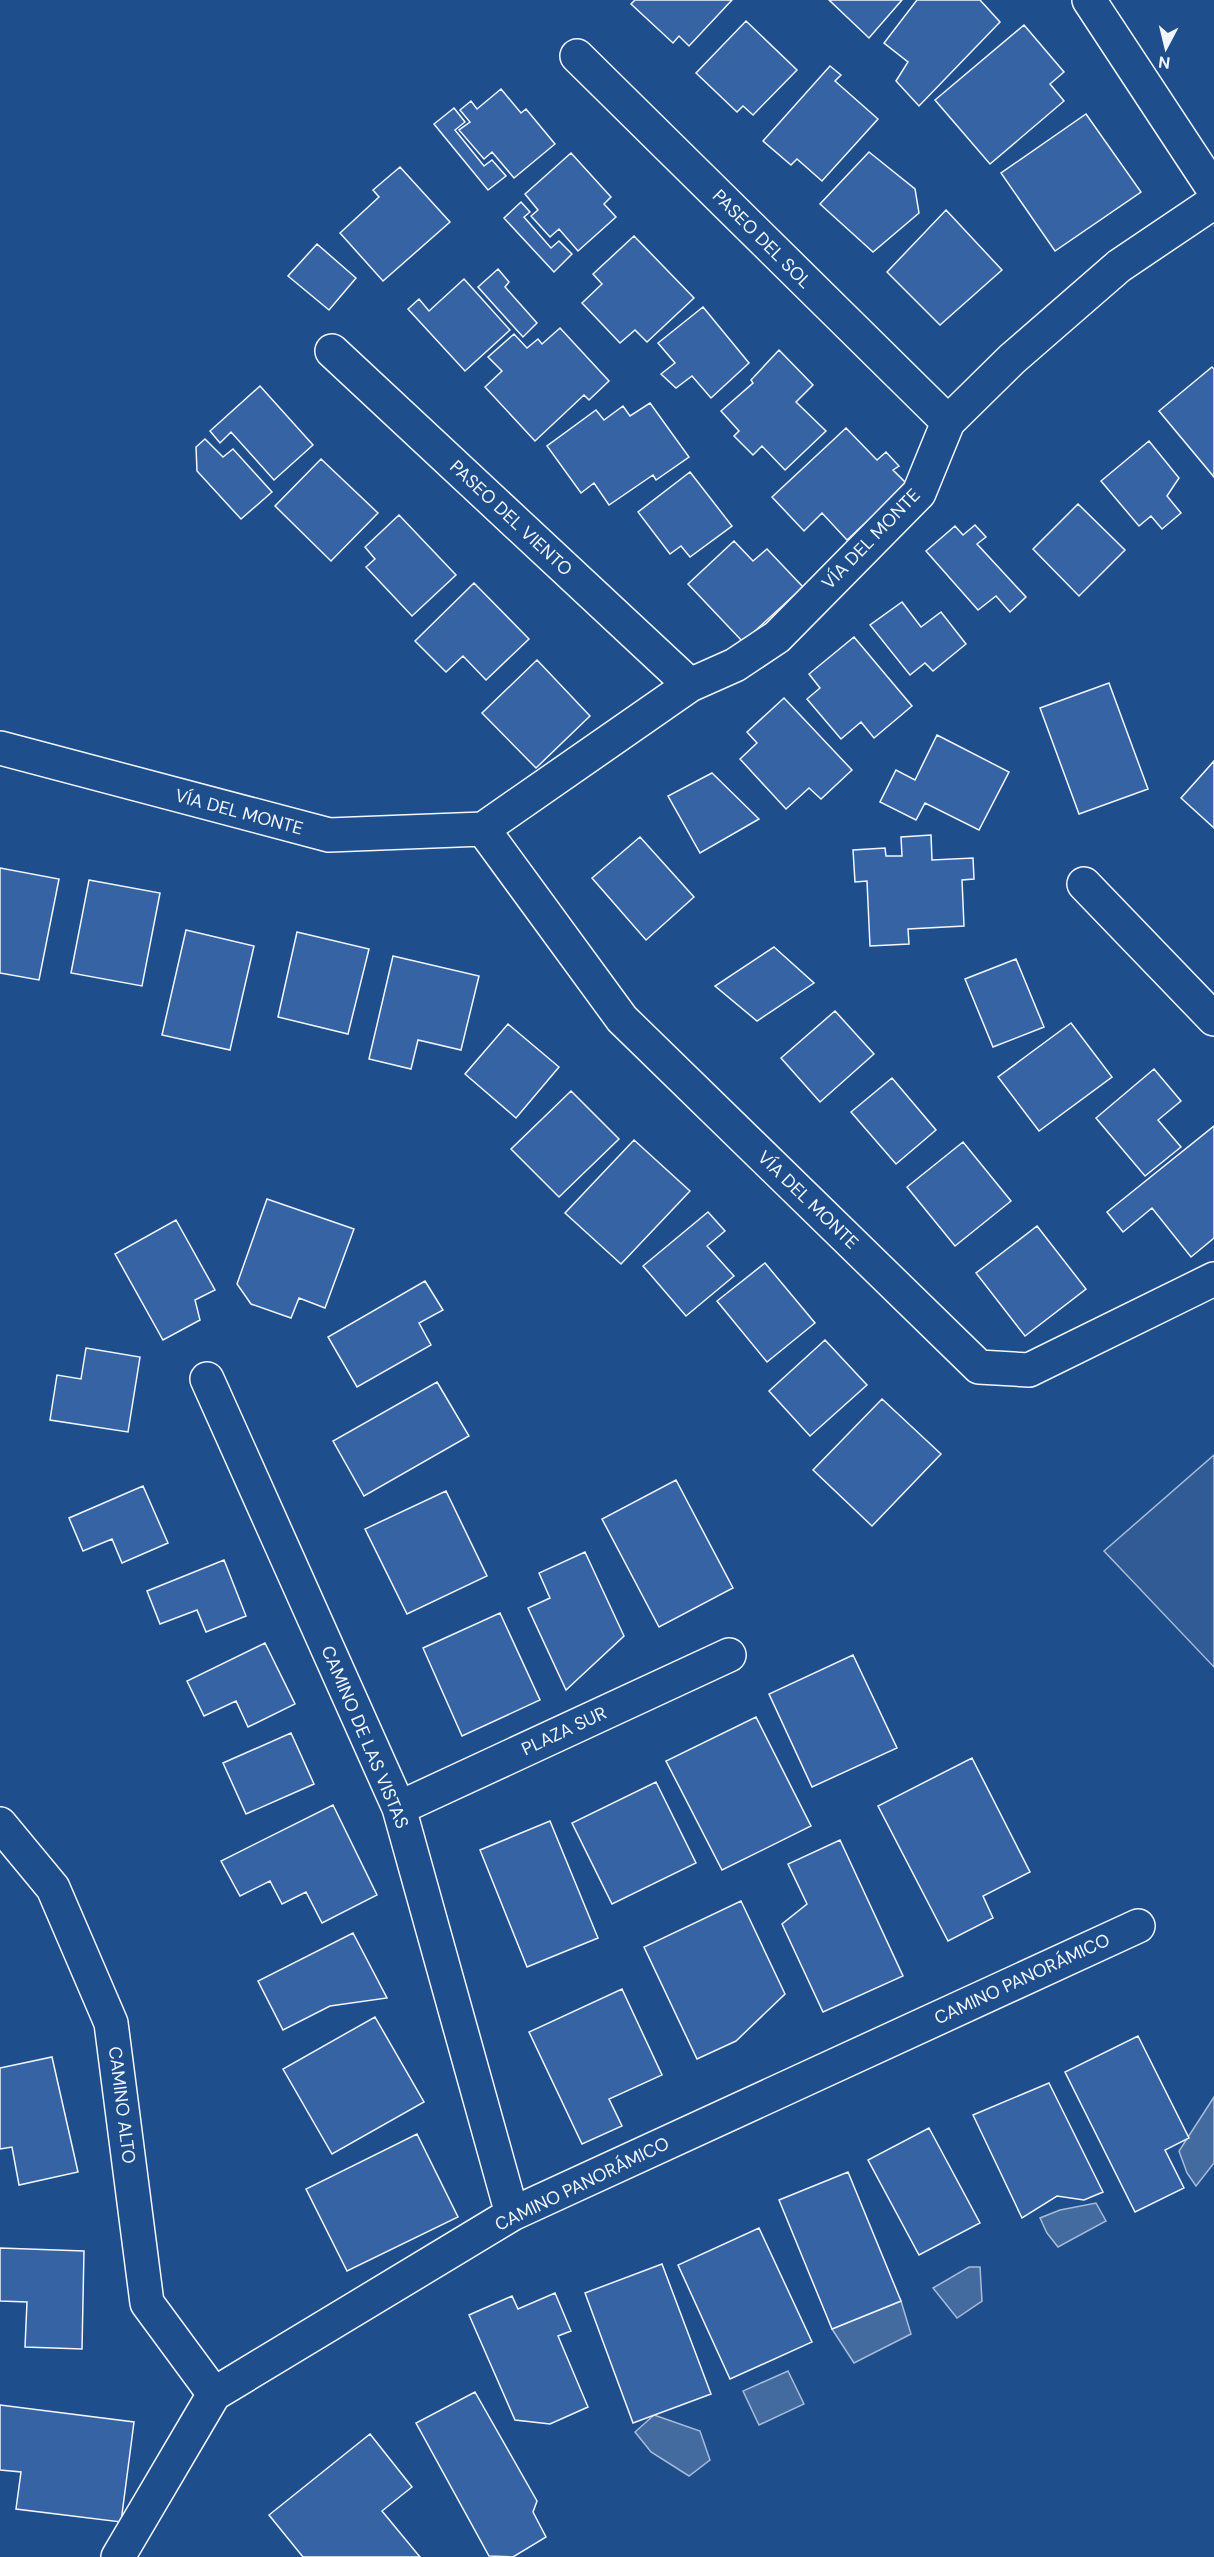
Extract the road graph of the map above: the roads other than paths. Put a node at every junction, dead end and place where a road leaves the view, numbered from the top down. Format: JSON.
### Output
{"nodes":[{"id":1,"x":1089,"y":0,"type":"edge"},
{"id":2,"x":577,"y":56,"type":"dead end"},
{"id":3,"x":1214,"y":190,"type":"edge"},
{"id":4,"x":1214,"y":202,"type":"edge"},
{"id":5,"x":332,"y":351,"type":"dead end"},
{"id":6,"x":948,"y":422,"type":"junction"},
{"id":7,"x":690,"y":684,"type":"junction"},
{"id":8,"x":0,"y":748,"type":"edge"},
{"id":9,"x":483,"y":829,"type":"junction"},
{"id":10,"x":1084,"y":884,"type":"dead end"},
{"id":11,"x":1214,"y":1019,"type":"edge"},
{"id":12,"x":1214,"y":1279,"type":"edge"},
{"id":13,"x":207,"y":1379,"type":"dead end"},
{"id":14,"x":729,"y":1655,"type":"dead end"},
{"id":15,"x":399,"y":1808,"type":"junction"},
{"id":16,"x":0,"y":1824,"type":"edge"},
{"id":17,"x":1138,"y":1926,"type":"dead end"},
{"id":18,"x":512,"y":2214,"type":"junction"},
{"id":19,"x":214,"y":2394,"type":"junction"},
{"id":20,"x":118,"y":2557,"type":"edge"}],
"edges":[{"from":1,"to":3,"type":"street"},
{"from":2,"to":6,"type":"street","name":"PASEO DEL SOL"},
{"from":4,"to":6,"type":"street","name":"VÍA DEL MONTE"},
{"from":5,"to":7,"type":"street","name":"PASEO DEL VIENTO"},
{"from":6,"to":7,"type":"street","name":"VÍA DEL MONTE"},
{"from":7,"to":9,"type":"street","name":"VÍA DEL MONTE"},
{"from":8,"to":9,"type":"street","name":"VÍA DEL MONTE"},
{"from":9,"to":12,"type":"street","name":"VÍA DEL MONTE"},
{"from":10,"to":11,"type":"street"},
{"from":13,"to":15,"type":"street","name":"CAMINO DE LAS VISTAS"},
{"from":14,"to":15,"type":"street","name":"PLAZA SUR"},
{"from":15,"to":18,"type":"street","name":"CAMINO DE LAS VISTAS"},
{"from":16,"to":19,"type":"street","name":"CAMINO ALTO"},
{"from":17,"to":18,"type":"street","name":"CAMINO PANORÁMICO"},
{"from":18,"to":19,"type":"street","name":"CAMINO PANORÁMICO"},
{"from":19,"to":20,"type":"street","name":"CAMINO PANORÁMICO"}]}
